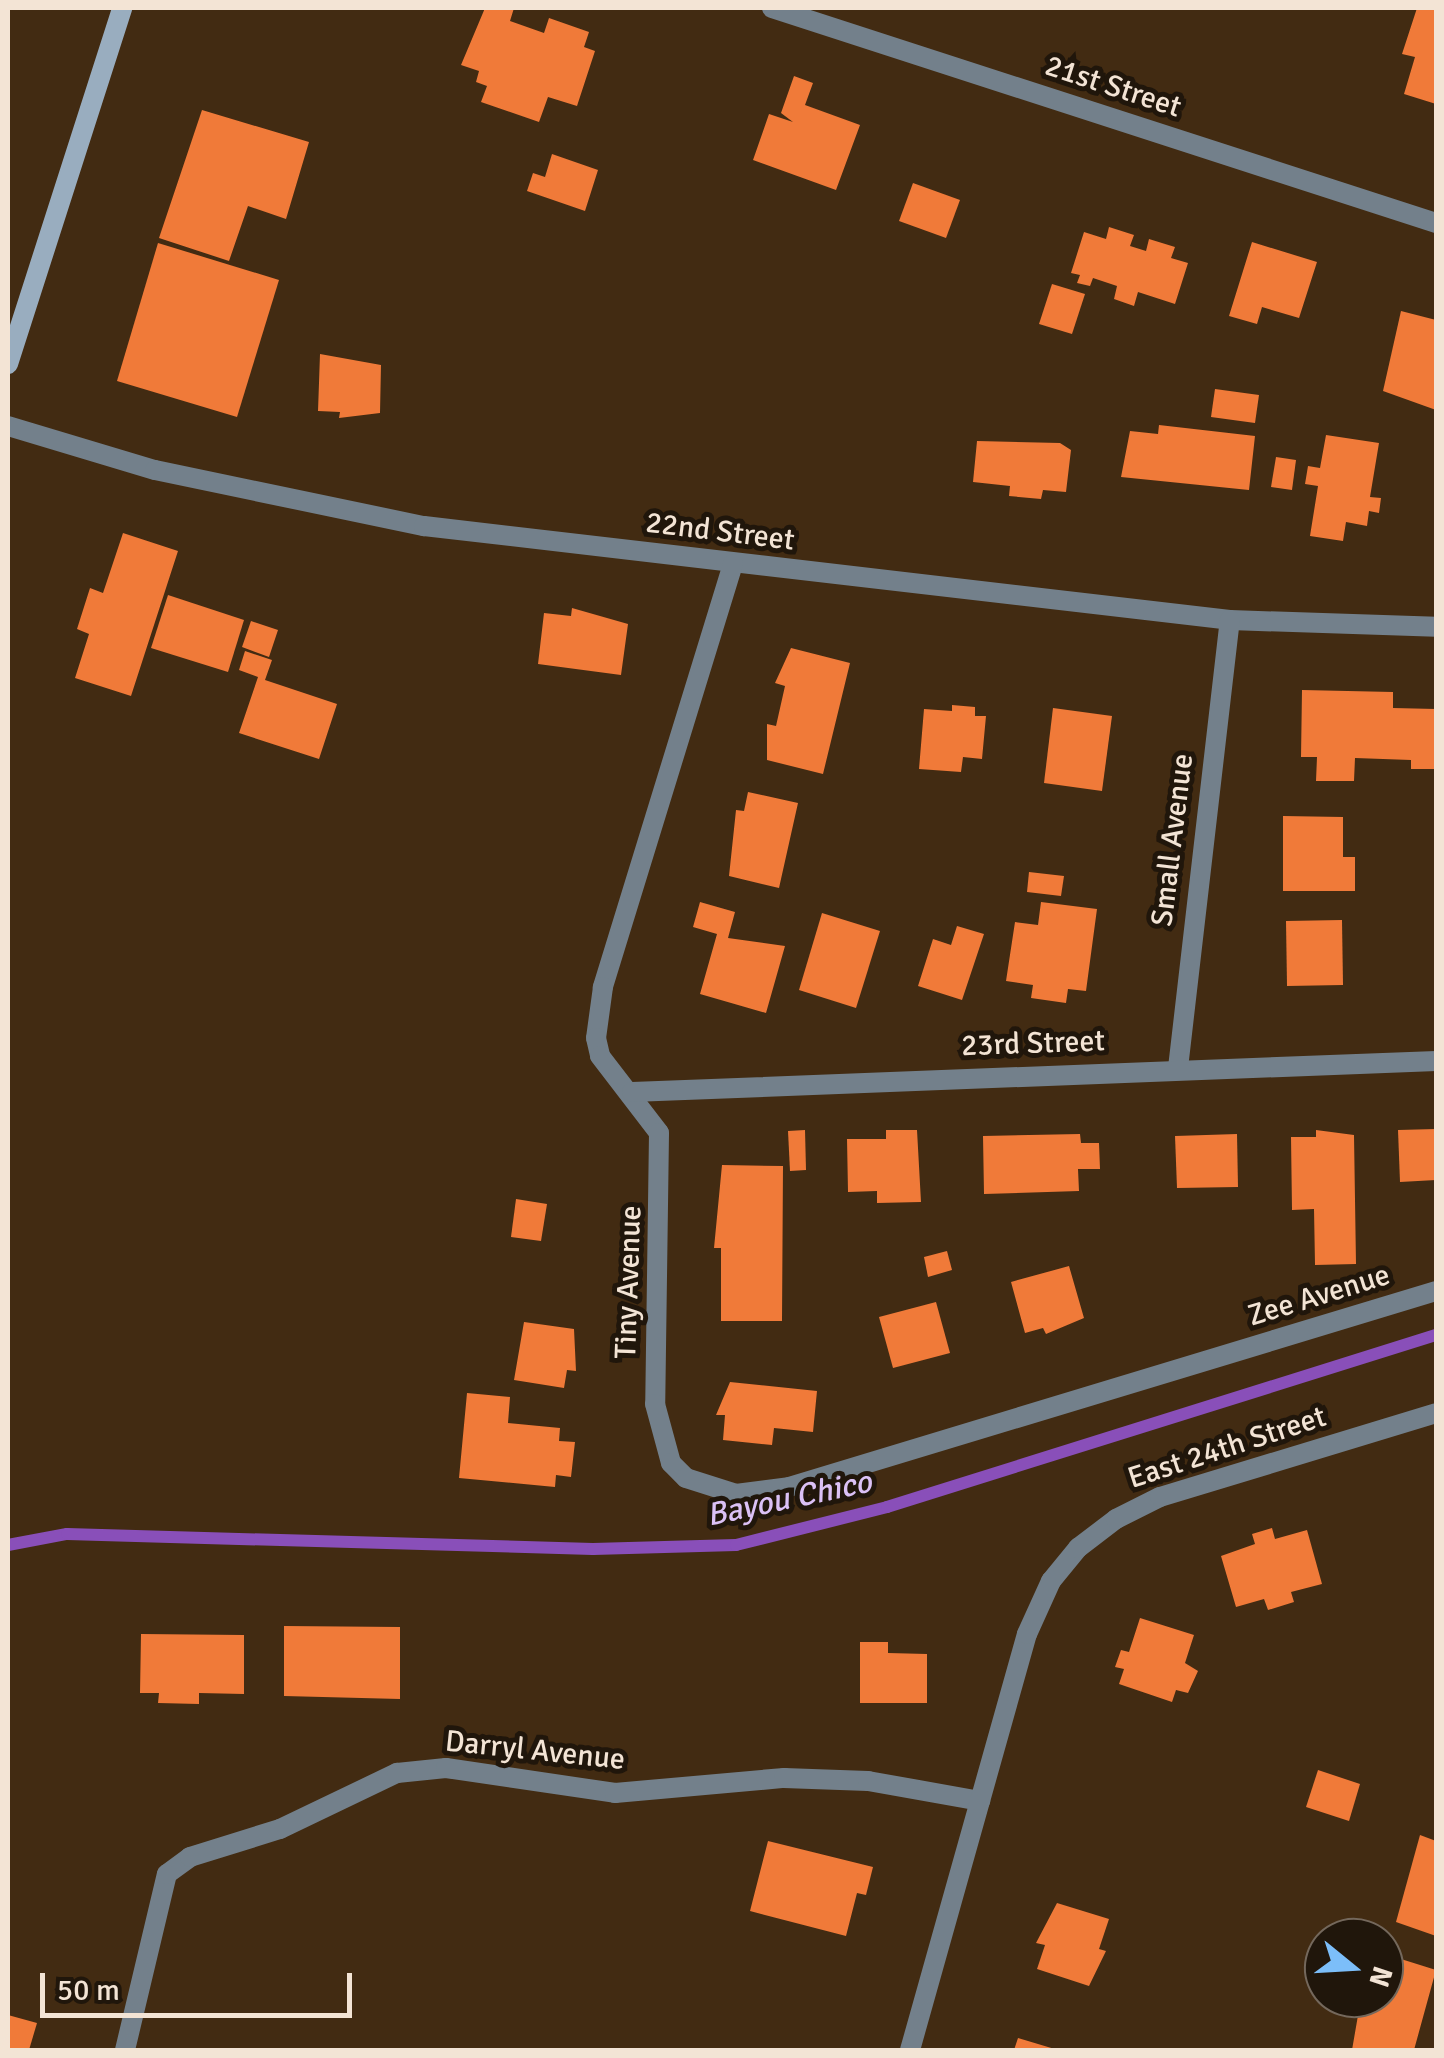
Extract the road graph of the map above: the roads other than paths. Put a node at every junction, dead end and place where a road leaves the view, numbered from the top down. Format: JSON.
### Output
{"nodes":[{"id":1,"x":122,"y":8,"type":"edge"},
{"id":2,"x":772,"y":8,"type":"edge"},
{"id":3,"x":1436,"y":223,"type":"edge"},
{"id":4,"x":8,"y":364,"type":"edge"},
{"id":5,"x":8,"y":426,"type":"edge"},
{"id":6,"x":733,"y":564,"type":"junction"},
{"id":7,"x":1230,"y":620,"type":"junction"},
{"id":8,"x":1436,"y":626,"type":"edge"},
{"id":9,"x":1436,"y":1061,"type":"edge"},
{"id":10,"x":1178,"y":1068,"type":"junction"},
{"id":11,"x":632,"y":1092,"type":"junction"},
{"id":12,"x":1436,"y":1292,"type":"edge"},
{"id":13,"x":1219,"y":1357,"type":"joint"},
{"id":14,"x":1436,"y":1413,"type":"edge"},
{"id":15,"x":980,"y":1800,"type":"junction"},
{"id":16,"x":125,"y":2050,"type":"edge"},
{"id":17,"x":910,"y":2050,"type":"edge"}],
"edges":[{"from":1,"to":4,"type":"main road"},
{"from":2,"to":3,"type":"street","name":"21st Street"},
{"from":5,"to":6,"type":"street","name":"22nd Street"},
{"from":6,"to":7,"type":"street","name":"22nd Street"},
{"from":6,"to":11,"type":"street","name":"Tiny Avenue"},
{"from":7,"to":8,"type":"street","name":"22nd Street"},
{"from":7,"to":10,"type":"street","name":"Small Avenue"},
{"from":9,"to":10,"type":"street","name":"23rd Street"},
{"from":10,"to":11,"type":"street","name":"23rd Street"},
{"from":11,"to":13,"type":"street","name":"Tiny Avenue"},
{"from":12,"to":13,"type":"street","name":"Zee Avenue"},
{"from":14,"to":15,"type":"street","name":"East 24th Street"},
{"from":15,"to":16,"type":"street","name":"Darryl Avenue"},
{"from":15,"to":17,"type":"street","name":"East 24th Street"}]}
